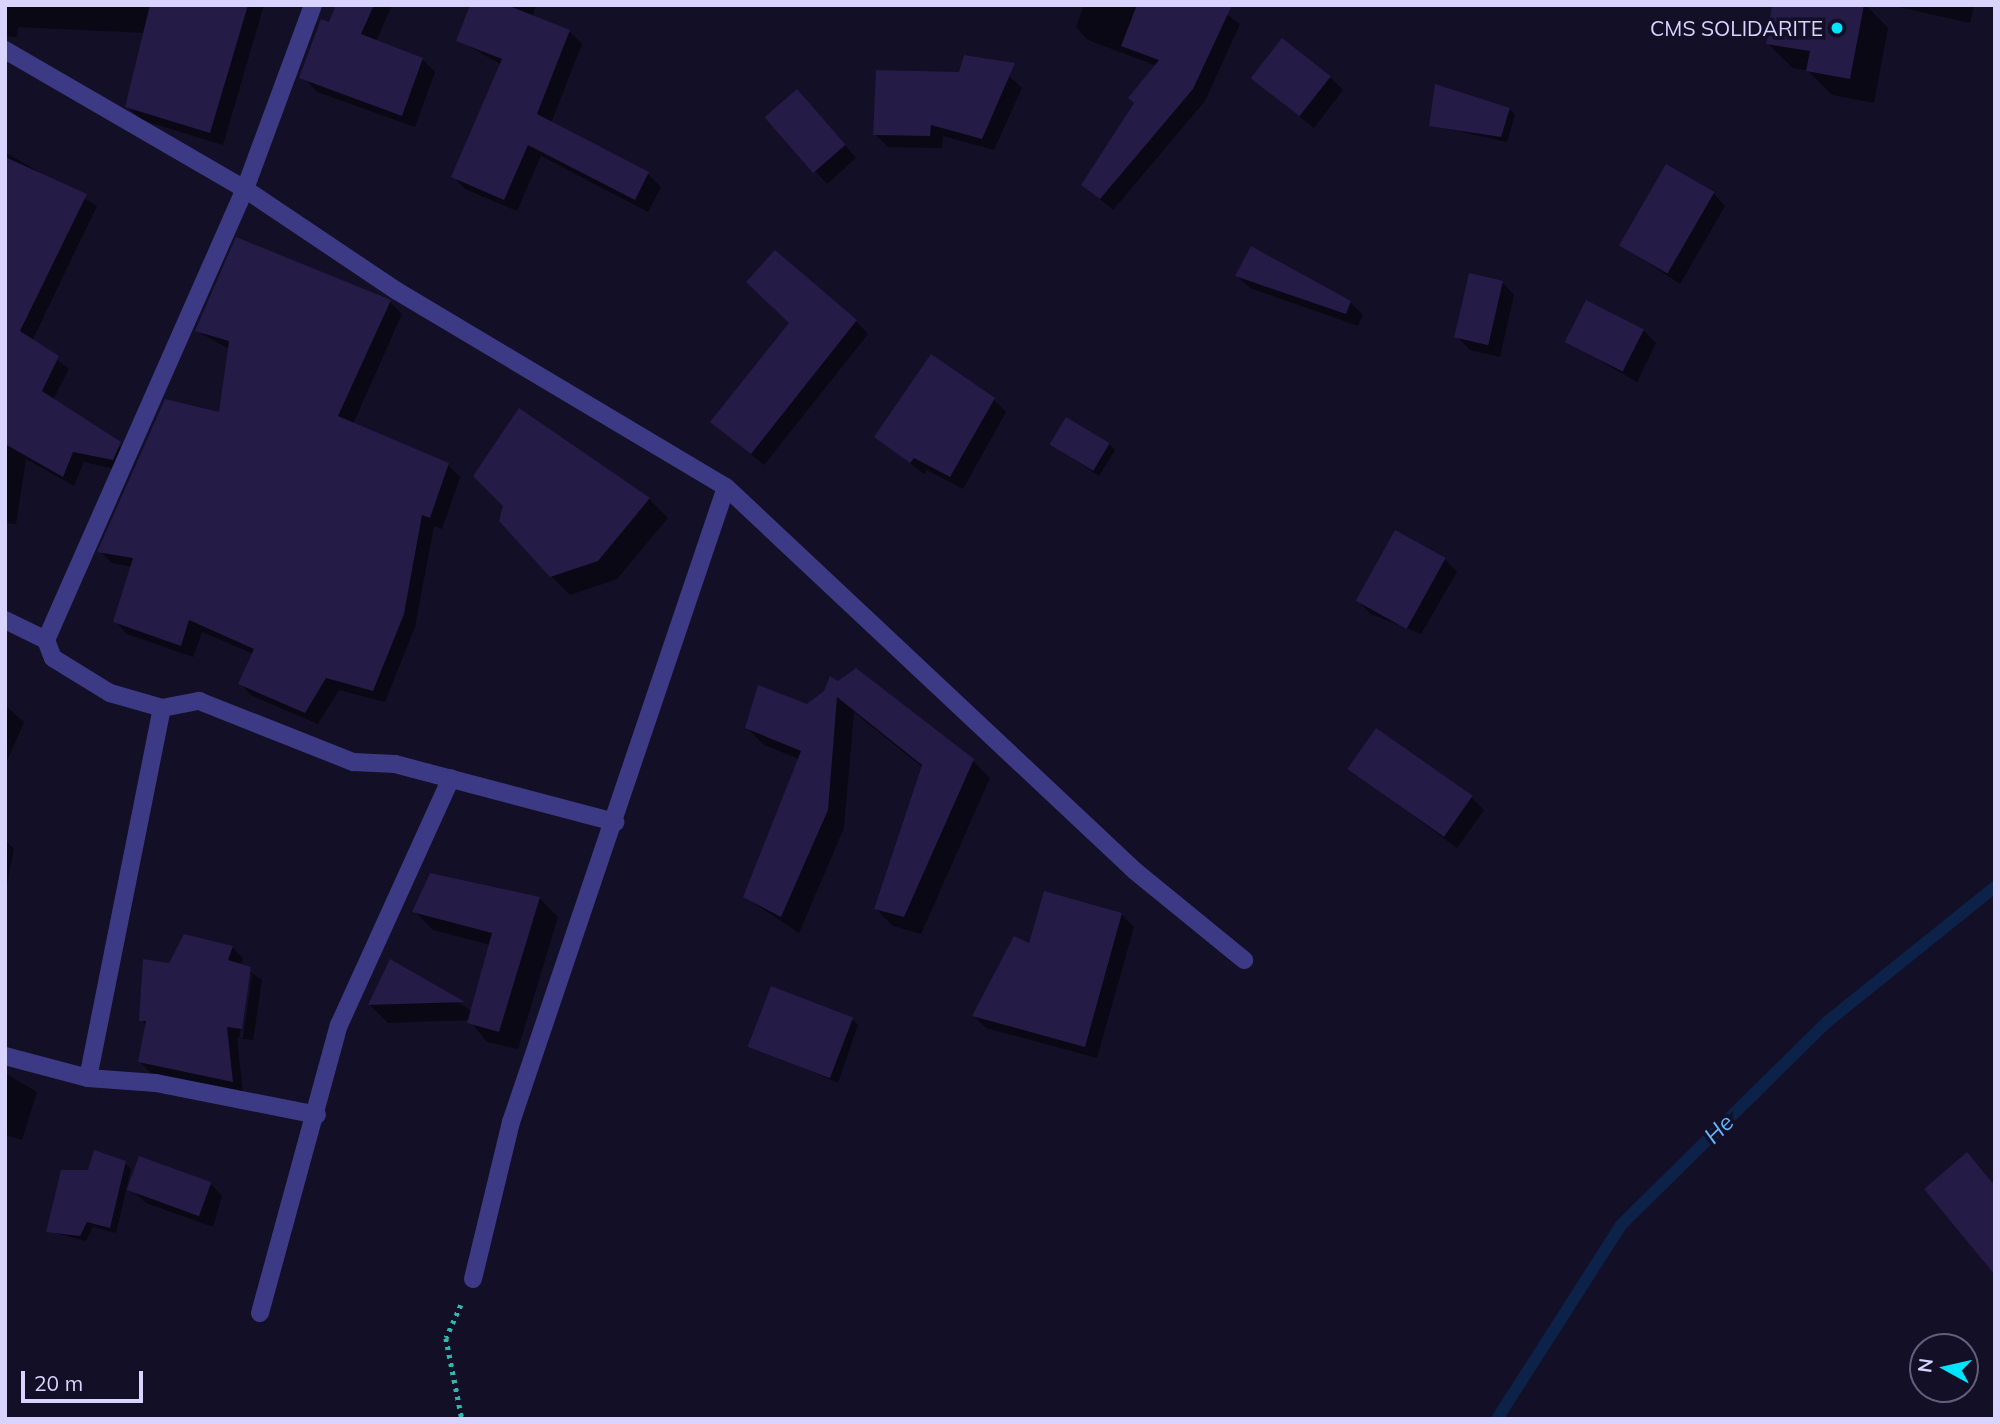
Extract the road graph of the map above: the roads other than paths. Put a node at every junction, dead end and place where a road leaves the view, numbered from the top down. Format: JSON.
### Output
{"nodes":[{"id":1,"x":313,"y":5,"type":"edge"},
{"id":2,"x":5,"y":50,"type":"edge"},
{"id":3,"x":245,"y":189,"type":"junction"},
{"id":4,"x":726,"y":487,"type":"junction"},
{"id":5,"x":5,"y":620,"type":"edge"},
{"id":6,"x":46,"y":640,"type":"junction"},
{"id":7,"x":162,"y":708,"type":"junction"},
{"id":8,"x":451,"y":778,"type":"junction"},
{"id":9,"x":615,"y":822,"type":"junction"},
{"id":10,"x":1244,"y":960,"type":"dead end"},
{"id":11,"x":5,"y":1056,"type":"edge"},
{"id":12,"x":89,"y":1078,"type":"junction"},
{"id":13,"x":317,"y":1115,"type":"junction"},
{"id":14,"x":474,"y":1279,"type":"road end"},
{"id":15,"x":260,"y":1314,"type":"dead end"}],
"edges":[{"from":1,"to":3,"type":"street"},
{"from":2,"to":3,"type":"street"},
{"from":3,"to":4,"type":"street"},
{"from":3,"to":6,"type":"street"},
{"from":4,"to":9,"type":"street"},
{"from":4,"to":10,"type":"street"},
{"from":5,"to":6,"type":"street"},
{"from":6,"to":7,"type":"street"},
{"from":7,"to":8,"type":"street"},
{"from":7,"to":12,"type":"street"},
{"from":8,"to":9,"type":"street"},
{"from":8,"to":13,"type":"street"},
{"from":9,"to":14,"type":"street"},
{"from":11,"to":12,"type":"street"},
{"from":12,"to":13,"type":"street"},
{"from":13,"to":15,"type":"street"}]}
